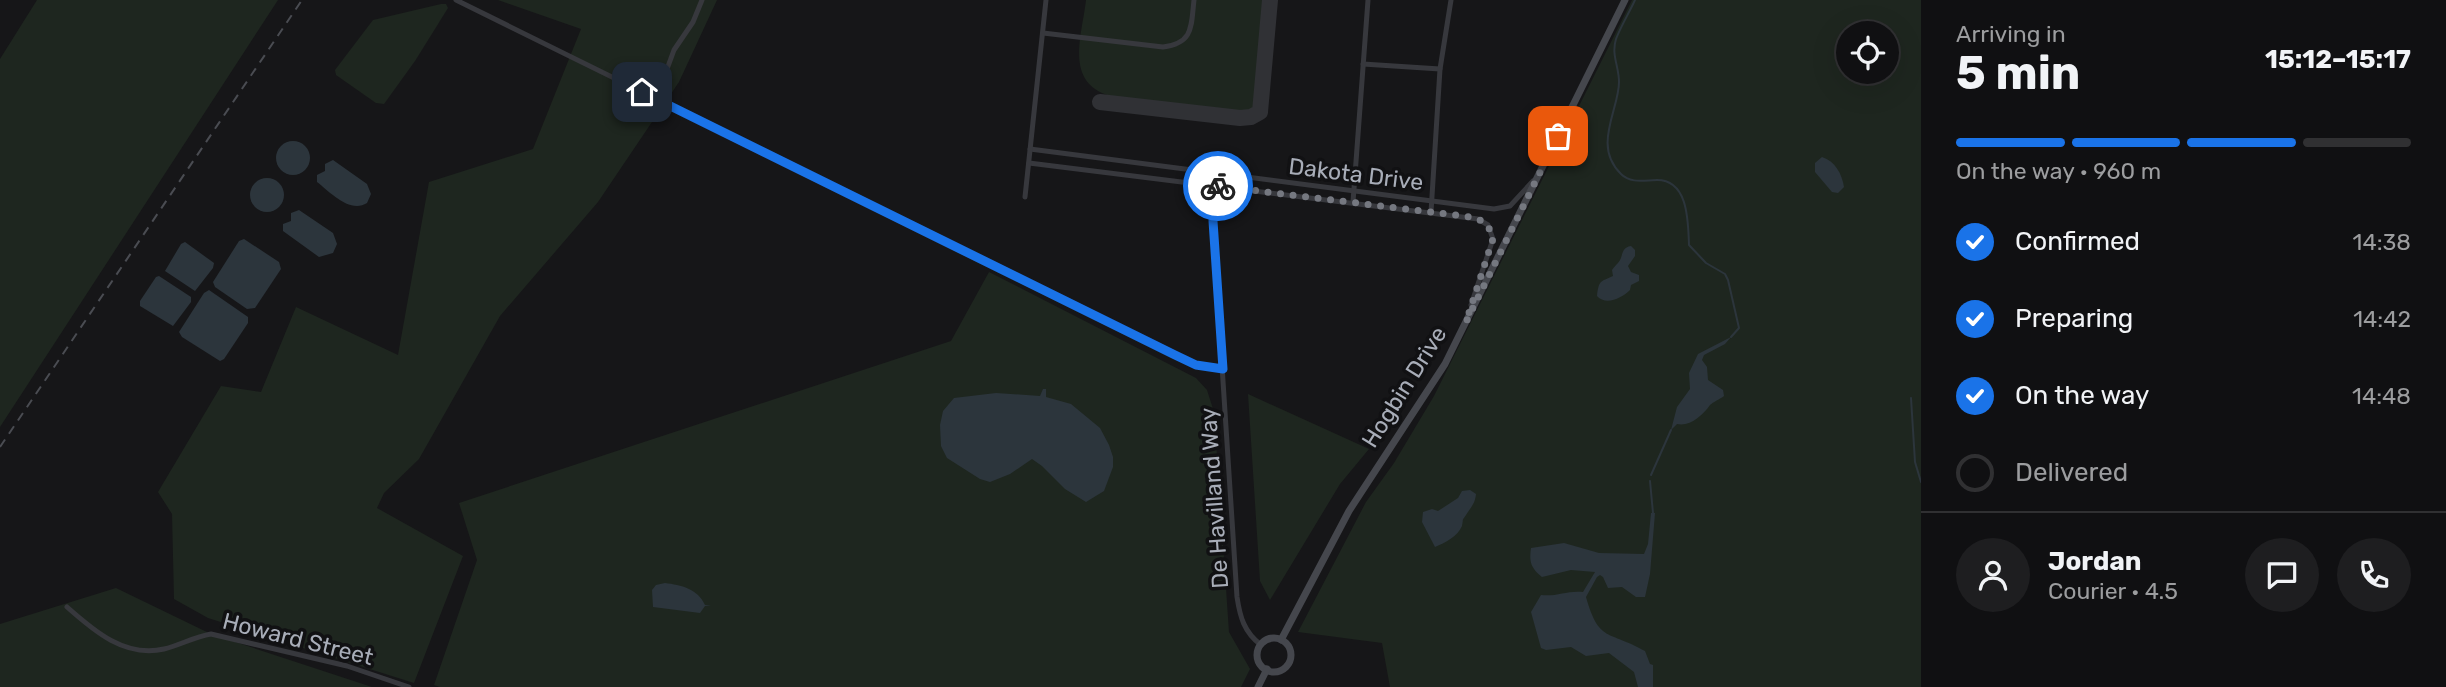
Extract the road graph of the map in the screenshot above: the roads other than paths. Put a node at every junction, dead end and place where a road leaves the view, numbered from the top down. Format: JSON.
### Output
{"nodes":[{"id":1,"x":456,"y":0,"type":"edge"},
{"id":2,"x":702,"y":0,"type":"edge"},
{"id":3,"x":1046,"y":0,"type":"edge"},
{"id":4,"x":1194,"y":0,"type":"edge"},
{"id":5,"x":1367,"y":0,"type":"edge"},
{"id":6,"x":1451,"y":0,"type":"edge"},
{"id":7,"x":1625,"y":0,"type":"edge"},
{"id":8,"x":1043,"y":33,"type":"junction"},
{"id":9,"x":1363,"y":64,"type":"junction"},
{"id":10,"x":1440,"y":69,"type":"junction"},
{"id":11,"x":656,"y":99,"type":"junction"},
{"id":12,"x":1030,"y":149,"type":"junction"},
{"id":13,"x":1029,"y":163,"type":"junction"},
{"id":14,"x":1220,"y":174,"type":"junction"},
{"id":15,"x":1538,"y":176,"type":"junction"},
{"id":16,"x":1218,"y":185,"type":"junction"},
{"id":17,"x":1353,"y":191,"type":"junction"},
{"id":18,"x":1025,"y":197,"type":"dead end"},
{"id":19,"x":1432,"y":201,"type":"junction"},
{"id":20,"x":1353,"y":202,"type":"junction"},
{"id":21,"x":1431,"y":212,"type":"junction"},
{"id":22,"x":1466,"y":322,"type":"junction"},
{"id":23,"x":1223,"y":369,"type":"junction"},
{"id":24,"x":67,"y":607,"type":"dead end"},
{"id":25,"x":1281,"y":639,"type":"junction"},
{"id":26,"x":1261,"y":645,"type":"junction"},
{"id":27,"x":1267,"y":670,"type":"junction"},
{"id":28,"x":409,"y":687,"type":"edge"},
{"id":29,"x":1258,"y":687,"type":"edge"}],
"edges":[{"from":1,"to":11,"type":"street"},
{"from":2,"to":11,"type":"street"},
{"from":3,"to":8,"type":"street"},
{"from":4,"to":8,"type":"street"},
{"from":5,"to":9,"type":"street"},
{"from":6,"to":10,"type":"street"},
{"from":7,"to":15,"type":"main road","name":"Hogbin Drive"},
{"from":8,"to":12,"type":"street"},
{"from":9,"to":10,"type":"street"},
{"from":9,"to":17,"type":"street"},
{"from":10,"to":19,"type":"street"},
{"from":11,"to":23,"type":"street"},
{"from":12,"to":13,"type":"street"},
{"from":12,"to":14,"type":"street","name":"Dakota Drive"},
{"from":13,"to":16,"type":"street","name":"Dakota Drive"},
{"from":13,"to":18,"type":"street"},
{"from":14,"to":16,"type":"street","name":"De Havilland Way"},
{"from":14,"to":17,"type":"street","name":"Dakota Drive"},
{"from":15,"to":19,"type":"street","name":"Dakota Drive"},
{"from":15,"to":22,"type":"main road","name":"Hogbin Drive"},
{"from":16,"to":20,"type":"street","name":"Dakota Drive"},
{"from":16,"to":23,"type":"street","name":"De Havilland Way"},
{"from":17,"to":19,"type":"street","name":"Dakota Drive"},
{"from":17,"to":20,"type":"street"},
{"from":19,"to":21,"type":"street"},
{"from":20,"to":21,"type":"street","name":"Dakota Drive"},
{"from":21,"to":22,"type":"street","name":"Dakota Drive"},
{"from":22,"to":25,"type":"main road","name":"Hogbin Drive"},
{"from":23,"to":26,"type":"street","name":"De Havilland Way"},
{"from":24,"to":28,"type":"street","name":"Howard Street"},
{"from":25,"to":26,"type":"main road"},
{"from":25,"to":27,"type":"main road"},
{"from":26,"to":27,"type":"main road"},
{"from":27,"to":29,"type":"main road"}]}
